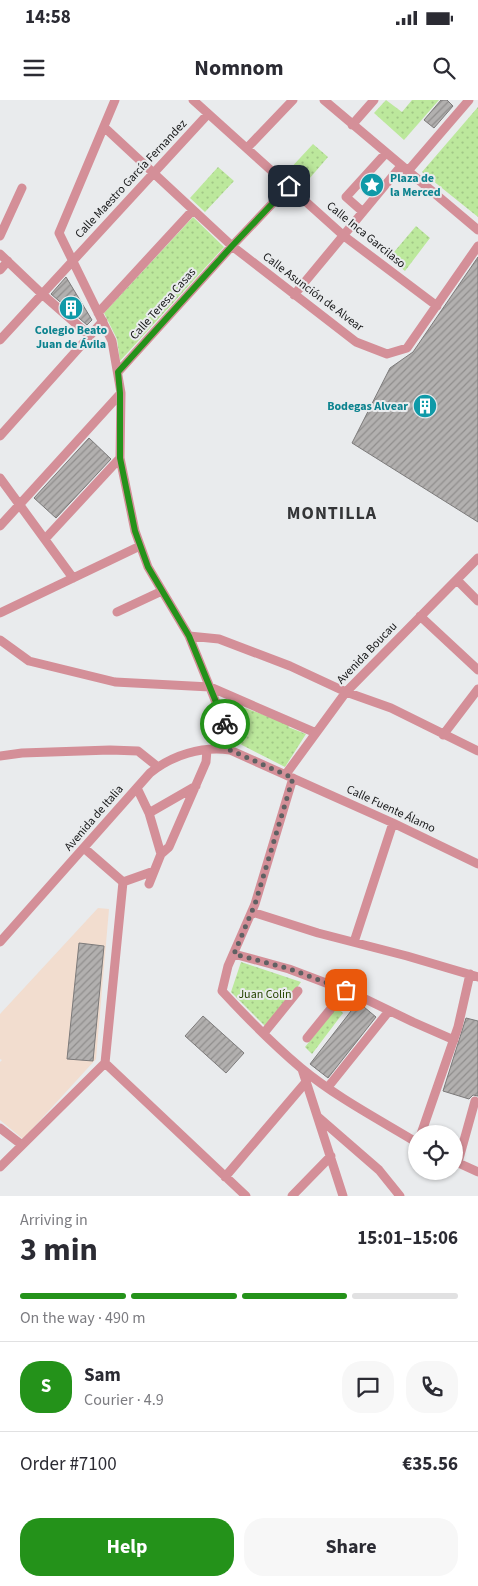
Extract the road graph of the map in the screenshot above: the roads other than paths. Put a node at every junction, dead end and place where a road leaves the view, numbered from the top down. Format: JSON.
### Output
{"nodes":[{"id":1,"x":115,"y":100,"type":"edge"},
{"id":2,"x":193,"y":100,"type":"edge"},
{"id":3,"x":293,"y":100,"type":"edge"},
{"id":4,"x":324,"y":100,"type":"edge"},
{"id":5,"x":374,"y":100,"type":"edge"},
{"id":6,"x":469,"y":100,"type":"edge"},
{"id":7,"x":208,"y":114,"type":"junction"},
{"id":8,"x":352,"y":124,"type":"junction"},
{"id":9,"x":104,"y":127,"type":"junction"},
{"id":10,"x":247,"y":148,"type":"junction"},
{"id":11,"x":386,"y":153,"type":"junction"},
{"id":12,"x":404,"y":169,"type":"junction"},
{"id":13,"x":153,"y":173,"type":"junction"},
{"id":14,"x":289,"y":186,"type":"junction"},
{"id":15,"x":22,"y":188,"type":"dead end"},
{"id":16,"x":0,"y":210,"type":"edge"},
{"id":17,"x":192,"y":210,"type":"junction"},
{"id":18,"x":364,"y":212,"type":"junction"},
{"id":19,"x":8,"y":217,"type":"junction"},
{"id":20,"x":478,"y":230,"type":"edge"},
{"id":21,"x":0,"y":236,"type":"edge"},
{"id":22,"x":344,"y":236,"type":"junction"},
{"id":23,"x":232,"y":246,"type":"junction"},
{"id":24,"x":478,"y":246,"type":"edge"},
{"id":25,"x":0,"y":254,"type":"edge"},
{"id":26,"x":73,"y":261,"type":"junction"},
{"id":27,"x":8,"y":262,"type":"junction"},
{"id":28,"x":0,"y":270,"type":"edge"},
{"id":29,"x":42,"y":294,"type":"junction"},
{"id":30,"x":294,"y":295,"type":"junction"},
{"id":31,"x":437,"y":306,"type":"junction"},
{"id":32,"x":100,"y":317,"type":"junction"},
{"id":33,"x":90,"y":336,"type":"junction"},
{"id":34,"x":0,"y":340,"type":"edge"},
{"id":35,"x":118,"y":372,"type":"junction"},
{"id":36,"x":120,"y":393,"type":"junction"},
{"id":37,"x":0,"y":436,"type":"edge"},
{"id":38,"x":120,"y":458,"type":"junction"},
{"id":39,"x":0,"y":478,"type":"edge"},
{"id":40,"x":19,"y":505,"type":"junction"},
{"id":41,"x":0,"y":526,"type":"edge"},
{"id":42,"x":45,"y":540,"type":"junction"},
{"id":43,"x":140,"y":546,"type":"junction"},
{"id":44,"x":478,"y":558,"type":"edge"},
{"id":45,"x":74,"y":578,"type":"junction"},
{"id":46,"x":457,"y":580,"type":"junction"},
{"id":47,"x":162,"y":592,"type":"junction"},
{"id":48,"x":478,"y":601,"type":"edge"},
{"id":49,"x":117,"y":612,"type":"dead end"},
{"id":50,"x":0,"y":613,"type":"edge"},
{"id":51,"x":420,"y":616,"type":"junction"},
{"id":52,"x":189,"y":636,"type":"junction"},
{"id":53,"x":0,"y":640,"type":"edge"},
{"id":54,"x":478,"y":670,"type":"edge"},
{"id":55,"x":210,"y":686,"type":"junction"},
{"id":56,"x":478,"y":689,"type":"edge"},
{"id":57,"x":346,"y":692,"type":"junction"},
{"id":58,"x":316,"y":733,"type":"junction"},
{"id":59,"x":443,"y":735,"type":"junction"},
{"id":60,"x":206,"y":750,"type":"junction"},
{"id":61,"x":230,"y":750,"type":"junction"},
{"id":62,"x":478,"y":751,"type":"edge"},
{"id":63,"x":0,"y":756,"type":"edge"},
{"id":64,"x":158,"y":767,"type":"junction"},
{"id":65,"x":290,"y":776,"type":"junction"},
{"id":66,"x":196,"y":786,"type":"junction"},
{"id":67,"x":137,"y":788,"type":"junction"},
{"id":68,"x":149,"y":813,"type":"junction"},
{"id":69,"x":393,"y":823,"type":"junction"},
{"id":70,"x":84,"y":848,"type":"junction"},
{"id":71,"x":161,"y":854,"type":"junction"},
{"id":72,"x":478,"y":864,"type":"edge"},
{"id":73,"x":154,"y":871,"type":"junction"},
{"id":74,"x":123,"y":882,"type":"junction"},
{"id":75,"x":149,"y":884,"type":"dead end"},
{"id":76,"x":252,"y":912,"type":"junction"},
{"id":77,"x":0,"y":942,"type":"edge"},
{"id":78,"x":354,"y":942,"type":"junction"},
{"id":79,"x":234,"y":954,"type":"junction"},
{"id":80,"x":474,"y":976,"type":"edge"},
{"id":81,"x":346,"y":990,"type":"junction"},
{"id":82,"x":298,"y":991,"type":"dead end"},
{"id":83,"x":389,"y":1010,"type":"junction"},
{"id":84,"x":264,"y":1033,"type":"junction"},
{"id":85,"x":307,"y":1038,"type":"dead end"},
{"id":86,"x":454,"y":1040,"type":"junction"},
{"id":87,"x":105,"y":1063,"type":"junction"},
{"id":88,"x":302,"y":1069,"type":"junction"},
{"id":89,"x":306,"y":1082,"type":"junction"},
{"id":90,"x":328,"y":1087,"type":"junction"},
{"id":91,"x":476,"y":1101,"type":"dead end"},
{"id":92,"x":317,"y":1117,"type":"junction"},
{"id":93,"x":424,"y":1125,"type":"edge"},
{"id":94,"x":0,"y":1128,"type":"edge"},
{"id":95,"x":408,"y":1137,"type":"edge"},
{"id":96,"x":463,"y":1141,"type":"edge"},
{"id":97,"x":22,"y":1145,"type":"junction"},
{"id":98,"x":330,"y":1156,"type":"junction"},
{"id":99,"x":463,"y":1165,"type":"edge"},
{"id":100,"x":0,"y":1167,"type":"edge"},
{"id":101,"x":478,"y":1172,"type":"edge"},
{"id":102,"x":225,"y":1177,"type":"junction"},
{"id":103,"x":246,"y":1196,"type":"edge"},
{"id":104,"x":292,"y":1196,"type":"edge"},
{"id":105,"x":343,"y":1196,"type":"edge"},
{"id":106,"x":400,"y":1196,"type":"edge"}],
"edges":[{"from":1,"to":9,"type":"street"},
{"from":2,"to":7,"type":"street","name":"Calle Inca Garcilaso"},
{"from":3,"to":10,"type":"street"},
{"from":4,"to":8,"type":"street"},
{"from":5,"to":8,"type":"street"},
{"from":6,"to":12,"type":"street"},
{"from":7,"to":10,"type":"street","name":"Calle Inca Garcilaso"},
{"from":7,"to":13,"type":"street","name":"Calle Maestro García Fernandez"},
{"from":8,"to":11,"type":"street"},
{"from":9,"to":13,"type":"street","name":"Calle Asunción de Alvear"},
{"from":9,"to":26,"type":"street"},
{"from":10,"to":14,"type":"street","name":"Calle Inca Garcilaso"},
{"from":11,"to":12,"type":"street"},
{"from":11,"to":18,"type":"street"},
{"from":12,"to":18,"type":"street"},
{"from":12,"to":20,"type":"street"},
{"from":13,"to":17,"type":"street","name":"Calle Asunción de Alvear"},
{"from":13,"to":26,"type":"street","name":"Calle Maestro García Fernandez"},
{"from":14,"to":22,"type":"street","name":"Calle Inca Garcilaso"},
{"from":14,"to":23,"type":"street","name":"Calle Teresa Casas"},
{"from":15,"to":19,"type":"street"},
{"from":16,"to":19,"type":"street"},
{"from":17,"to":23,"type":"street","name":"Calle Asunción de Alvear"},
{"from":17,"to":32,"type":"street"},
{"from":18,"to":22,"type":"street"},
{"from":19,"to":21,"type":"street"},
{"from":22,"to":30,"type":"street"},
{"from":22,"to":31,"type":"street","name":"Calle Inca Garcilaso"},
{"from":23,"to":30,"type":"street","name":"Calle Asunción de Alvear"},
{"from":23,"to":35,"type":"street","name":"Calle Teresa Casas"},
{"from":24,"to":31,"type":"street","name":"Calle Asunción de Alvear"},
{"from":25,"to":27,"type":"street"},
{"from":26,"to":29,"type":"street","name":"Calle Maestro García Fernandez"},
{"from":26,"to":32,"type":"street"},
{"from":27,"to":28,"type":"street"},
{"from":27,"to":29,"type":"street"},
{"from":29,"to":33,"type":"street"},
{"from":29,"to":34,"type":"street","name":"Calle Maestro García Fernandez"},
{"from":30,"to":31,"type":"street","name":"Calle Asunción de Alvear"},
{"from":32,"to":33,"type":"street"},
{"from":32,"to":35,"type":"street"},
{"from":33,"to":37,"type":"street"},
{"from":35,"to":36,"type":"street"},
{"from":36,"to":38,"type":"street"},
{"from":36,"to":40,"type":"street"},
{"from":38,"to":42,"type":"street"},
{"from":38,"to":43,"type":"street"},
{"from":39,"to":40,"type":"street"},
{"from":40,"to":41,"type":"street"},
{"from":40,"to":42,"type":"street"},
{"from":42,"to":45,"type":"street"},
{"from":43,"to":45,"type":"street"},
{"from":43,"to":47,"type":"street"},
{"from":44,"to":46,"type":"street","name":"Avenida Boucau"},
{"from":45,"to":50,"type":"street"},
{"from":46,"to":48,"type":"street"},
{"from":46,"to":51,"type":"street","name":"Avenida Boucau"},
{"from":47,"to":49,"type":"street"},
{"from":47,"to":52,"type":"street"},
{"from":51,"to":54,"type":"street"},
{"from":51,"to":57,"type":"street","name":"Avenida Boucau"},
{"from":52,"to":55,"type":"street"},
{"from":52,"to":57,"type":"street"},
{"from":53,"to":55,"type":"street"},
{"from":55,"to":58,"type":"street"},
{"from":55,"to":61,"type":"street"},
{"from":56,"to":59,"type":"street"},
{"from":57,"to":58,"type":"street","name":"Avenida Boucau"},
{"from":57,"to":59,"type":"street"},
{"from":58,"to":65,"type":"street","name":"Avenida Boucau"},
{"from":59,"to":62,"type":"street"},
{"from":60,"to":61,"type":"street","name":"Avenida de Italia"},
{"from":60,"to":64,"type":"street","name":"Avenida de Italia"},
{"from":60,"to":66,"type":"street"},
{"from":61,"to":65,"type":"street","name":"Avenida de Italia"},
{"from":63,"to":64,"type":"street"},
{"from":64,"to":67,"type":"street","name":"Avenida de Italia"},
{"from":65,"to":69,"type":"street","name":"Calle Fuente Álamo"},
{"from":65,"to":76,"type":"street","name":"Avenida Boucau"},
{"from":66,"to":68,"type":"street"},
{"from":66,"to":71,"type":"street"},
{"from":67,"to":68,"type":"street"},
{"from":67,"to":70,"type":"street","name":"Avenida de Italia"},
{"from":68,"to":71,"type":"street"},
{"from":69,"to":72,"type":"street","name":"Calle Fuente Álamo"},
{"from":69,"to":78,"type":"street"},
{"from":70,"to":74,"type":"street"},
{"from":70,"to":77,"type":"street","name":"Avenida de Italia"},
{"from":71,"to":73,"type":"street"},
{"from":73,"to":74,"type":"street"},
{"from":73,"to":75,"type":"street"},
{"from":74,"to":87,"type":"street"},
{"from":76,"to":78,"type":"street"},
{"from":76,"to":79,"type":"street","name":"Avenida Boucau"},
{"from":78,"to":80,"type":"street"},
{"from":79,"to":81,"type":"street"},
{"from":79,"to":84,"type":"street","name":"Avenida Boucau"},
{"from":80,"to":86,"type":"street"},
{"from":81,"to":83,"type":"street"},
{"from":81,"to":85,"type":"street"},
{"from":82,"to":84,"type":"street"},
{"from":83,"to":86,"type":"street"},
{"from":83,"to":90,"type":"street"},
{"from":84,"to":88,"type":"street"},
{"from":86,"to":93,"type":"street"},
{"from":87,"to":97,"type":"street"},
{"from":87,"to":102,"type":"street"},
{"from":88,"to":89,"type":"street"},
{"from":88,"to":90,"type":"street"},
{"from":89,"to":92,"type":"street"},
{"from":89,"to":102,"type":"street"},
{"from":90,"to":95,"type":"street"},
{"from":91,"to":96,"type":"street"},
{"from":92,"to":98,"type":"street"},
{"from":92,"to":106,"type":"street"},
{"from":94,"to":97,"type":"street"},
{"from":97,"to":100,"type":"street"},
{"from":98,"to":104,"type":"street"},
{"from":98,"to":105,"type":"street"},
{"from":99,"to":101,"type":"street"},
{"from":102,"to":103,"type":"street"}]}
